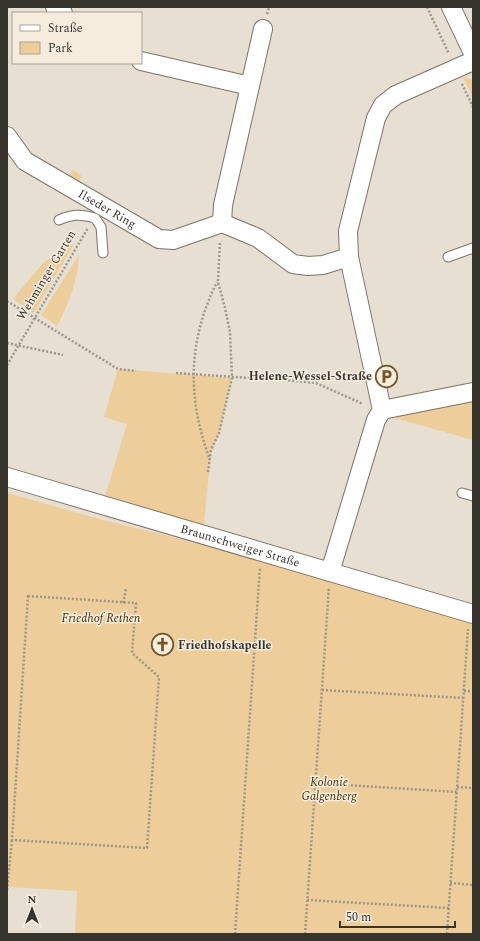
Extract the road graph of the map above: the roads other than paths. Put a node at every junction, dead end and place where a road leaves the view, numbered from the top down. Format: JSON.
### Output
{"nodes":[{"id":1,"x":451,"y":7,"type":"edge"},
{"id":2,"x":263,"y":29,"type":"dead end"},
{"id":3,"x":473,"y":53,"type":"edge"},
{"id":4,"x":142,"y":61,"type":"edge"},
{"id":5,"x":473,"y":61,"type":"edge"},
{"id":6,"x":250,"y":86,"type":"junction"},
{"id":7,"x":7,"y":136,"type":"edge"},
{"id":8,"x":59,"y":220,"type":"dead end"},
{"id":9,"x":222,"y":223,"type":"junction"},
{"id":10,"x":473,"y":248,"type":"edge"},
{"id":11,"x":103,"y":253,"type":"dead end"},
{"id":12,"x":349,"y":257,"type":"junction"},
{"id":13,"x":448,"y":257,"type":"dead end"},
{"id":14,"x":473,"y":392,"type":"edge"},
{"id":15,"x":382,"y":410,"type":"junction"},
{"id":16,"x":7,"y":477,"type":"edge"},
{"id":17,"x":462,"y":493,"type":"dead end"},
{"id":18,"x":473,"y":496,"type":"edge"},
{"id":19,"x":330,"y":572,"type":"junction"},
{"id":20,"x":471,"y":613,"type":"edge"}],
"edges":[{"from":1,"to":3,"type":"street"},
{"from":2,"to":6,"type":"street"},
{"from":4,"to":6,"type":"street"},
{"from":5,"to":12,"type":"street"},
{"from":6,"to":9,"type":"street"},
{"from":7,"to":9,"type":"street","name":"Ilseder Ring"},
{"from":8,"to":11,"type":"lane","name":"Wehminger Garten"},
{"from":9,"to":12,"type":"street"},
{"from":10,"to":13,"type":"lane"},
{"from":12,"to":15,"type":"street"},
{"from":14,"to":15,"type":"street"},
{"from":15,"to":19,"type":"street"},
{"from":16,"to":19,"type":"street","name":"Braunschweiger Straße"},
{"from":17,"to":18,"type":"lane"},
{"from":19,"to":20,"type":"street","name":"Braunschweiger Straße"}]}
